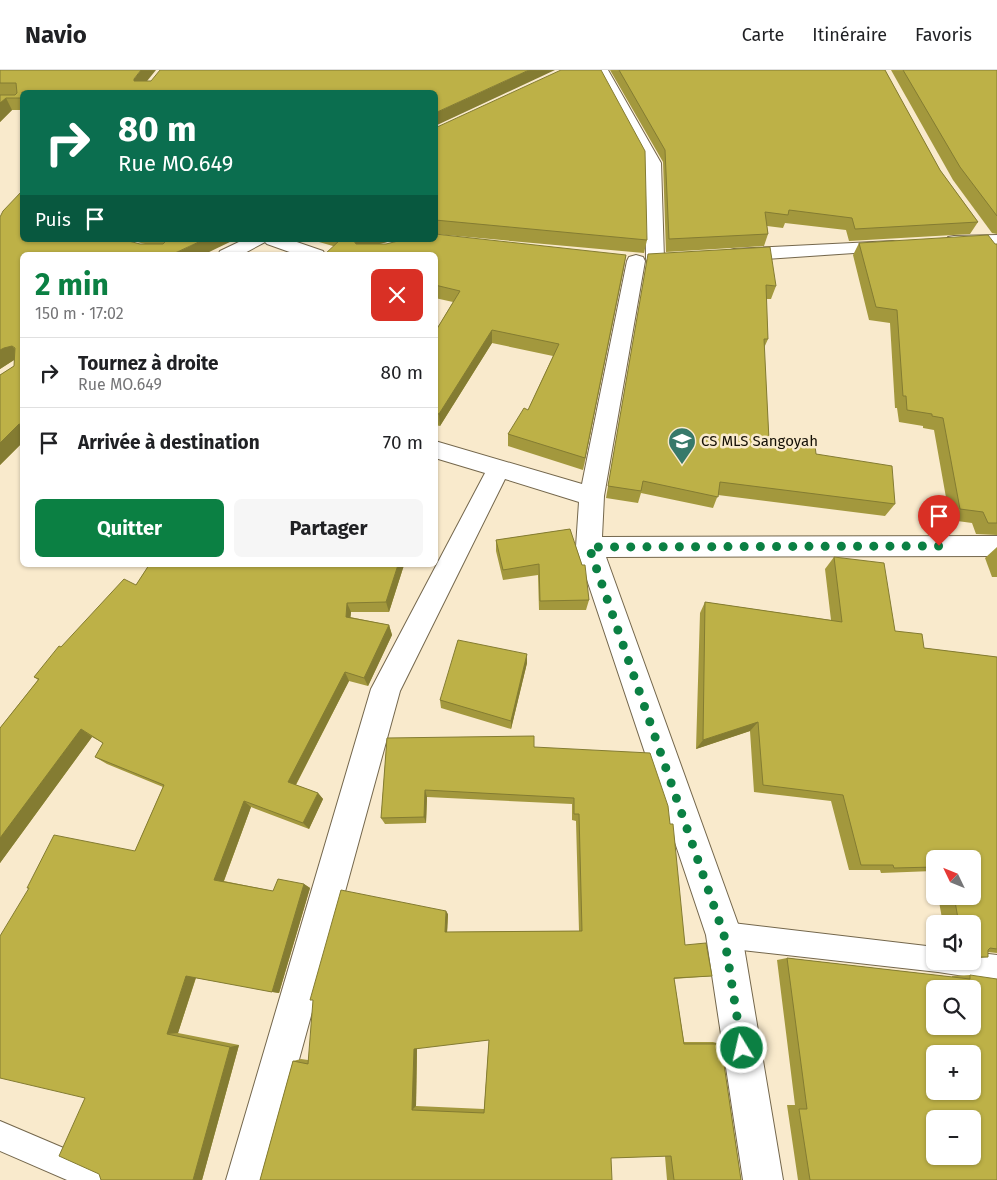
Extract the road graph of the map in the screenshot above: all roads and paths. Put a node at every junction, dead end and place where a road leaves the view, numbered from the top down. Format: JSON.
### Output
{"nodes":[{"id":1,"x":602,"y":70,"type":"edge"},
{"id":2,"x":985,"y":235,"type":"edge"},
{"id":3,"x":253,"y":242,"type":"edge"},
{"id":4,"x":279,"y":242,"type":"edge"},
{"id":5,"x":935,"y":243,"type":"edge"},
{"id":6,"x":906,"y":245,"type":"edge"},
{"id":7,"x":233,"y":252,"type":"edge"},
{"id":8,"x":307,"y":252,"type":"edge"},
{"id":9,"x":997,"y":255,"type":"edge"},
{"id":10,"x":721,"y":256,"type":"edge"},
{"id":11,"x":674,"y":258,"type":"edge"},
{"id":12,"x":636,"y":259,"type":"junction"},
{"id":13,"x":438,"y":450,"type":"edge"},
{"id":14,"x":499,"y":468,"type":"junction"},
{"id":15,"x":592,"y":496,"type":"junction"},
{"id":16,"x":589,"y":541,"type":"junction"},
{"id":17,"x":997,"y":546,"type":"edge"},
{"id":18,"x":724,"y":935,"type":"junction"},
{"id":19,"x":926,"y":959,"type":"edge"},
{"id":20,"x":981,"y":966,"type":"edge"},
{"id":21,"x":997,"y":968,"type":"edge"},
{"id":22,"x":0,"y":1136,"type":"edge"},
{"id":23,"x":102,"y":1180,"type":"edge"},
{"id":24,"x":246,"y":1180,"type":"edge"},
{"id":25,"x":762,"y":1180,"type":"edge"}],
"edges":[{"from":1,"to":12,"type":"street"},
{"from":2,"to":5,"type":"street"},
{"from":2,"to":9,"type":"street"},
{"from":3,"to":7,"type":"street"},
{"from":4,"to":8,"type":"street"},
{"from":6,"to":10,"type":"street"},
{"from":11,"to":12,"type":"street"},
{"from":12,"to":15,"type":"street"},
{"from":13,"to":14,"type":"street"},
{"from":14,"to":15,"type":"street"},
{"from":14,"to":24,"type":"street"},
{"from":15,"to":16,"type":"street"},
{"from":16,"to":17,"type":"street"},
{"from":16,"to":18,"type":"street"},
{"from":18,"to":19,"type":"lane"},
{"from":18,"to":25,"type":"street"},
{"from":20,"to":21,"type":"lane"},
{"from":22,"to":23,"type":"lane"}]}
